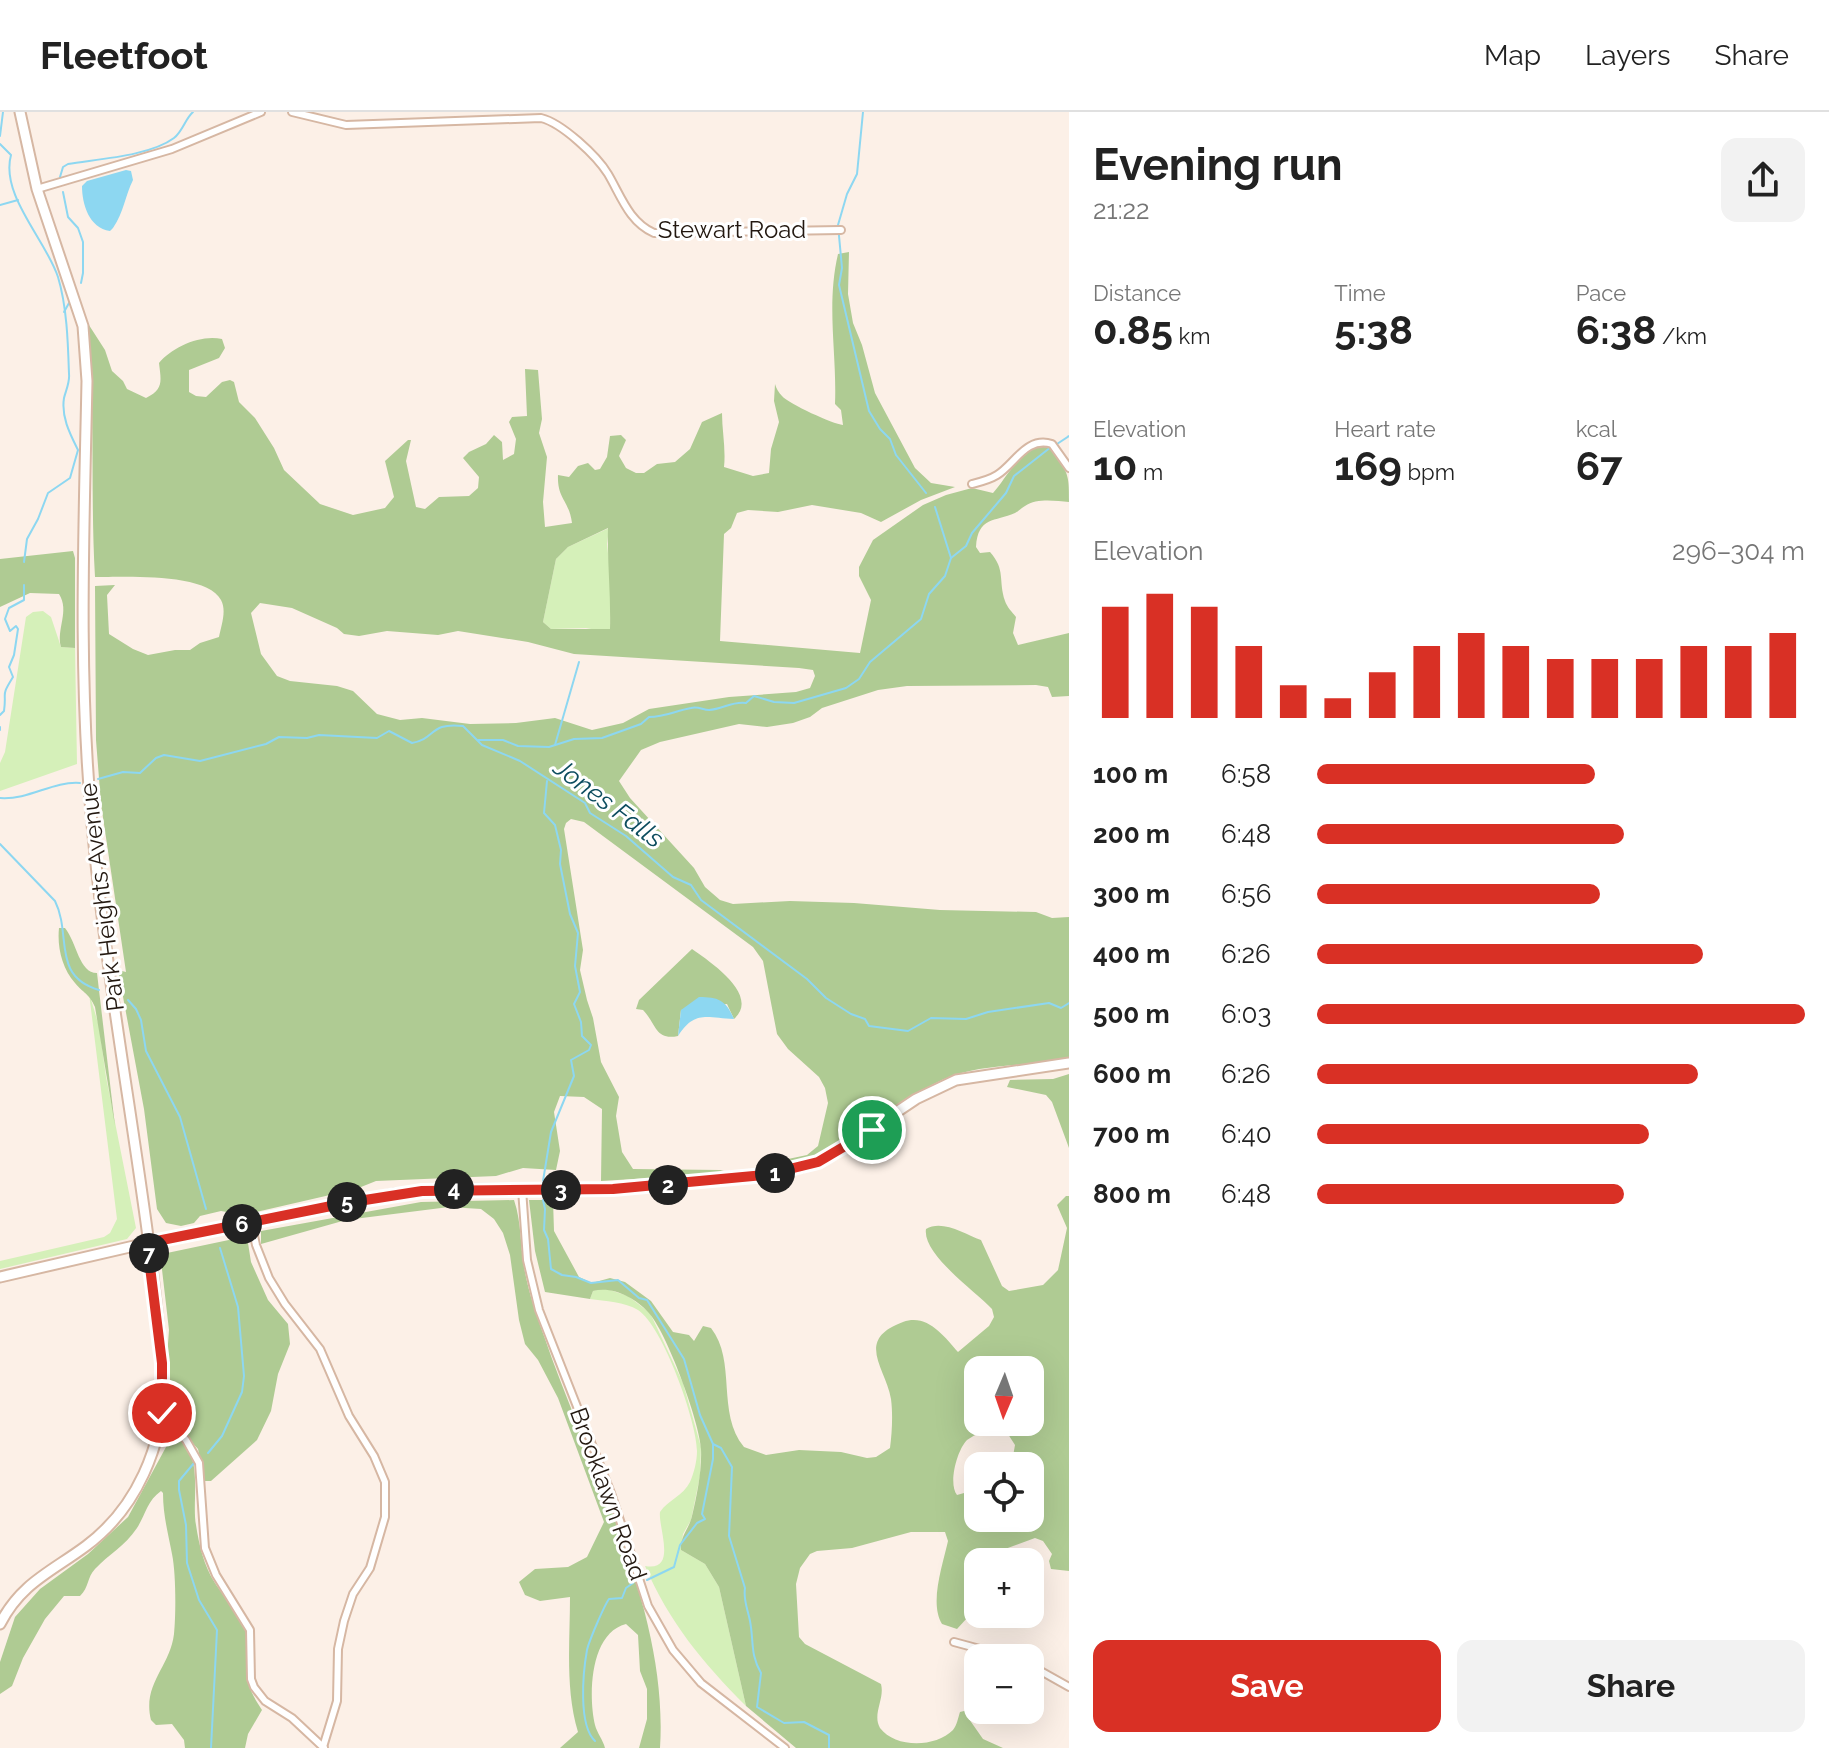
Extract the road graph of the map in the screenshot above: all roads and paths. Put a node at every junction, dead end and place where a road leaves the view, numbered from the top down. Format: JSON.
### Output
{"nodes":[{"id":1,"x":20,"y":112,"type":"edge"},
{"id":2,"x":261,"y":112,"type":"edge"},
{"id":3,"x":292,"y":112,"type":"edge"},
{"id":4,"x":37,"y":189,"type":"junction"},
{"id":5,"x":839,"y":230,"type":"dead end"},
{"id":6,"x":1069,"y":468,"type":"edge"},
{"id":7,"x":972,"y":484,"type":"dead end"},
{"id":8,"x":1069,"y":1063,"type":"edge"},
{"id":9,"x":522,"y":1189,"type":"junction"},
{"id":10,"x":251,"y":1222,"type":"junction"},
{"id":11,"x":147,"y":1243,"type":"junction"},
{"id":12,"x":0,"y":1277,"type":"edge"},
{"id":13,"x":162,"y":1413,"type":"junction"},
{"id":14,"x":0,"y":1624,"type":"edge"},
{"id":15,"x":954,"y":1642,"type":"dead end"},
{"id":16,"x":964,"y":1645,"type":"edge"},
{"id":17,"x":1044,"y":1673,"type":"edge"},
{"id":18,"x":1069,"y":1687,"type":"edge"},
{"id":19,"x":323,"y":1748,"type":"edge"},
{"id":20,"x":785,"y":1748,"type":"edge"}],
"edges":[{"from":1,"to":4,"type":"main road","name":"Park Heights Avenue"},
{"from":2,"to":4,"type":"street"},
{"from":3,"to":5,"type":"street","name":"Stewart Road"},
{"from":4,"to":11,"type":"main road","name":"Park Heights Avenue"},
{"from":6,"to":7,"type":"street"},
{"from":8,"to":9,"type":"main road"},
{"from":9,"to":10,"type":"main road"},
{"from":9,"to":20,"type":"street","name":"Brooklawn Road"},
{"from":10,"to":11,"type":"main road"},
{"from":10,"to":19,"type":"street"},
{"from":11,"to":12,"type":"main road"},
{"from":11,"to":13,"type":"main road","name":"Park Heights Avenue"},
{"from":13,"to":14,"type":"main road","name":"Park Heights Avenue"},
{"from":13,"to":19,"type":"street"},
{"from":15,"to":16,"type":"street"},
{"from":17,"to":18,"type":"street"}]}
